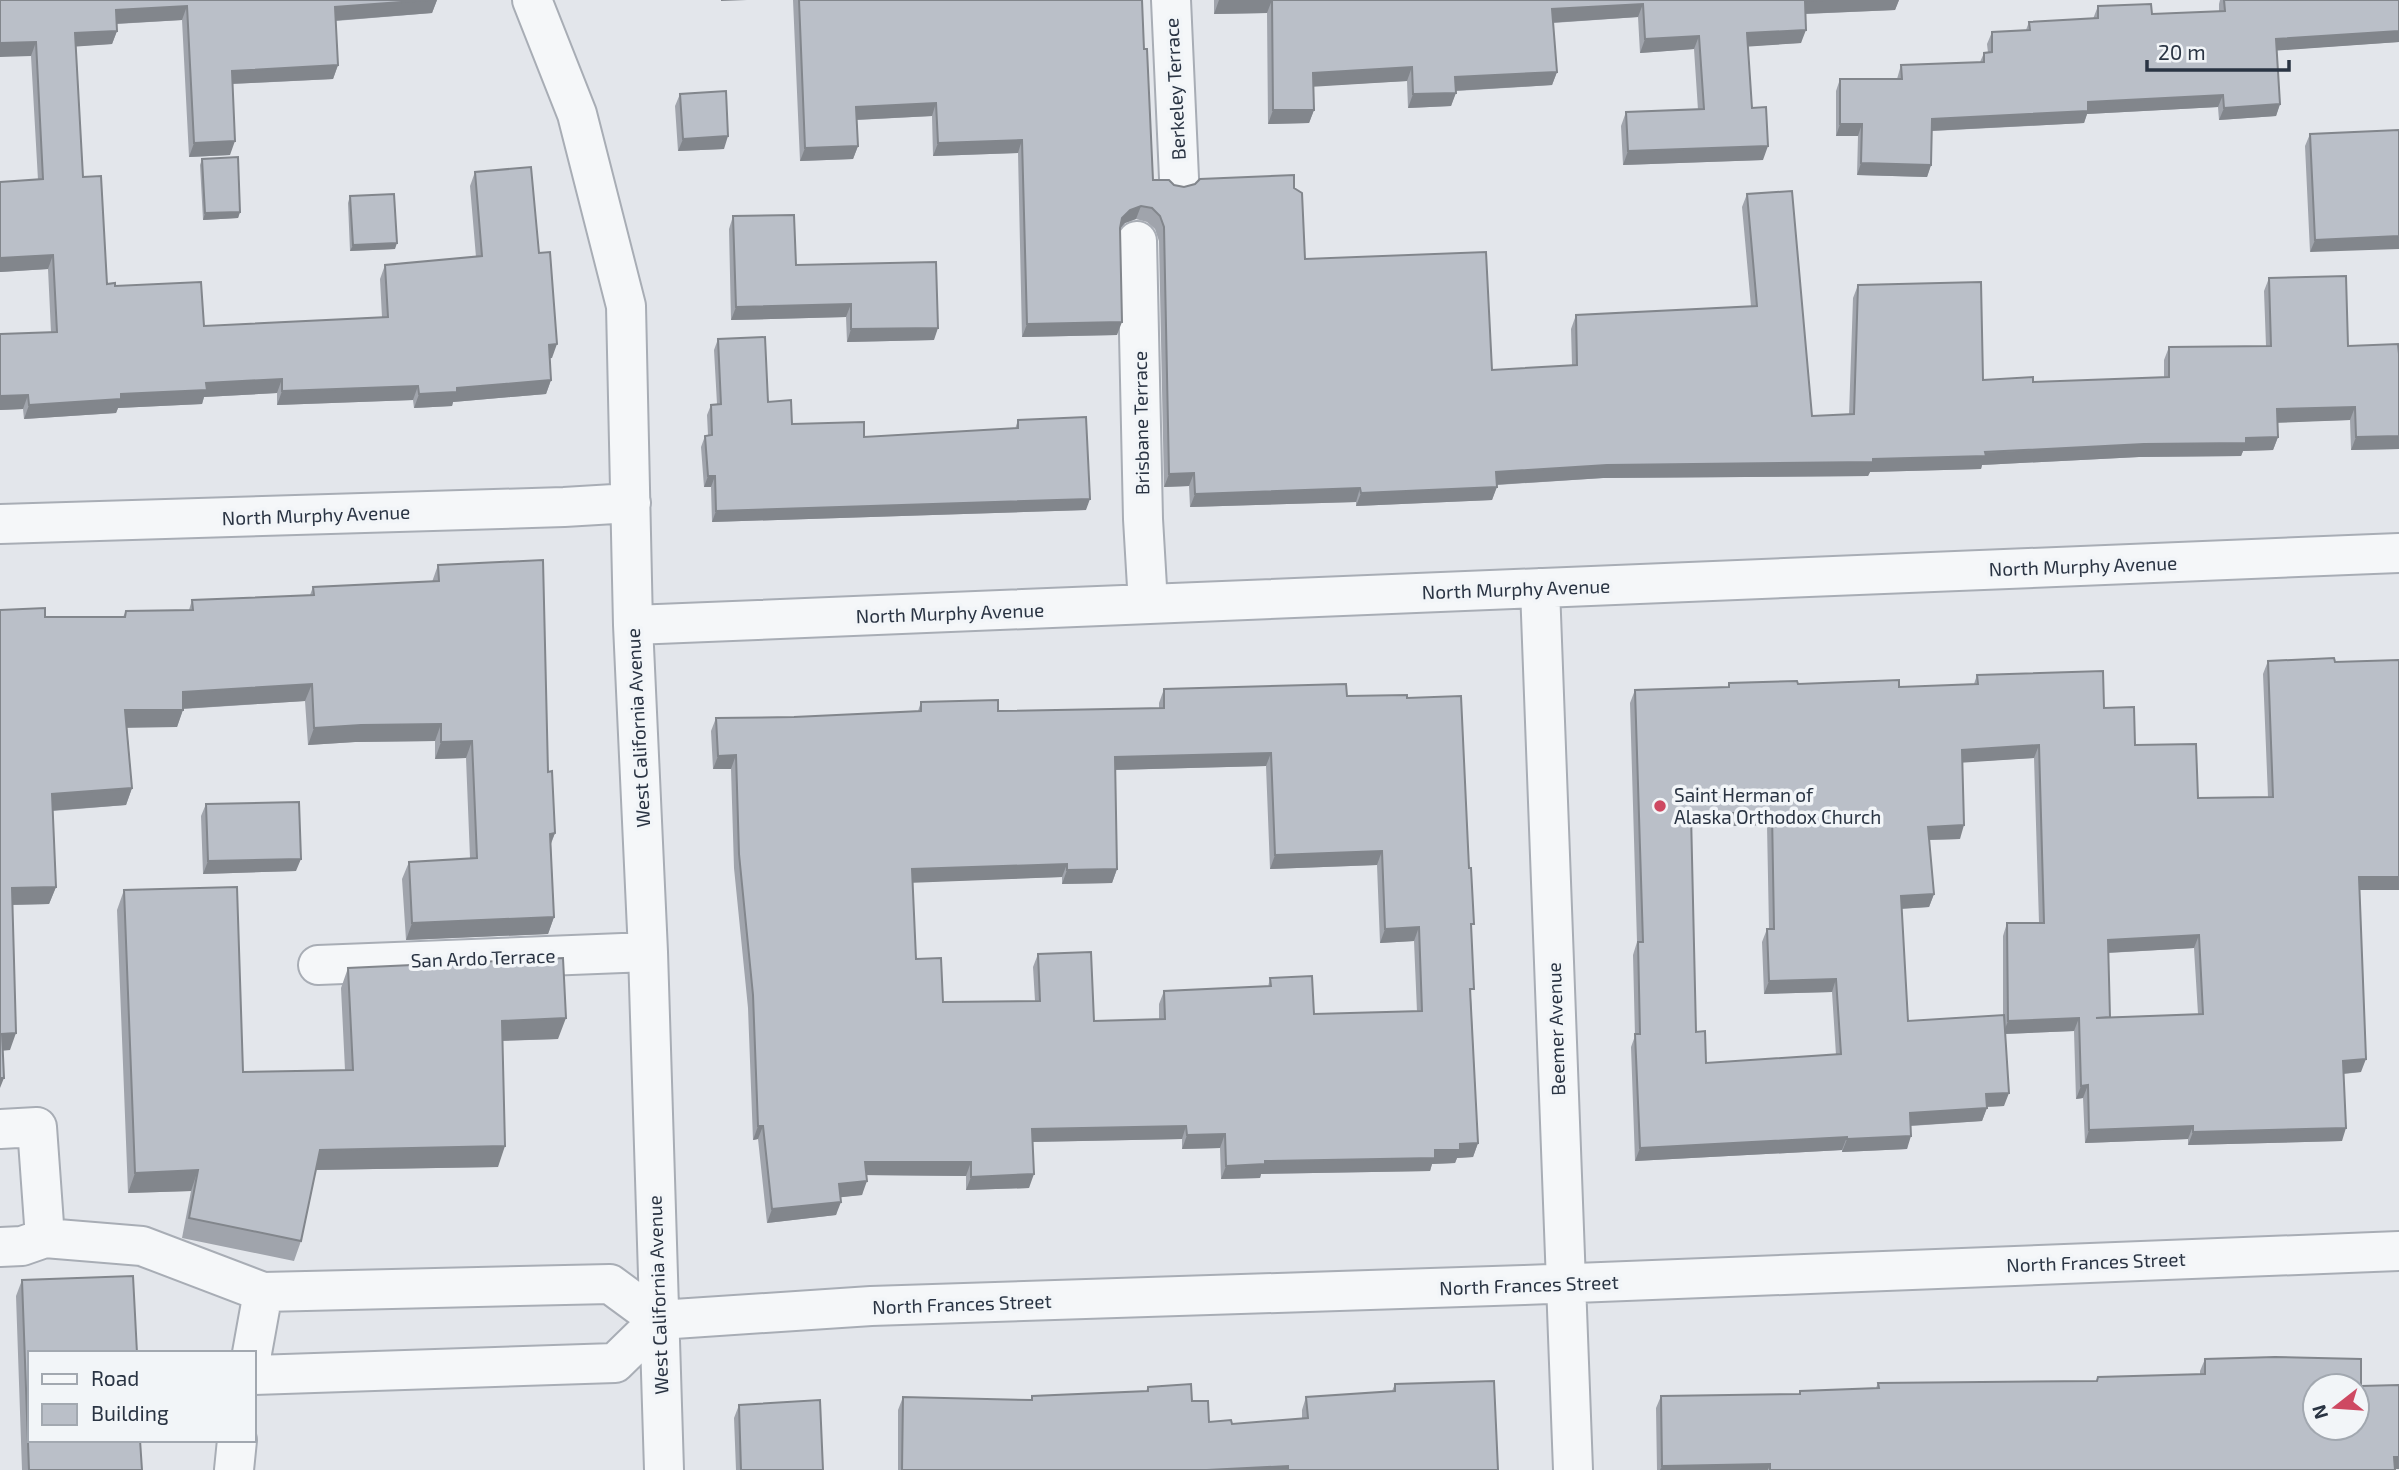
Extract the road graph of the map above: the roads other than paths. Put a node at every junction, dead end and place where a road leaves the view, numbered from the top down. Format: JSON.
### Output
{"nodes":[{"id":1,"x":533,"y":0,"type":"edge"},
{"id":2,"x":1171,"y":0,"type":"edge"},
{"id":3,"x":1179,"y":178,"type":"dead end"},
{"id":4,"x":1138,"y":241,"type":"dead end"},
{"id":5,"x":631,"y":503,"type":"junction"},
{"id":6,"x":0,"y":524,"type":"edge"},
{"id":7,"x":2399,"y":553,"type":"edge"},
{"id":8,"x":1540,"y":588,"type":"junction"},
{"id":9,"x":1148,"y":604,"type":"junction"},
{"id":10,"x":633,"y":625,"type":"junction"},
{"id":11,"x":648,"y":952,"type":"junction"},
{"id":12,"x":318,"y":965,"type":"dead end"},
{"id":13,"x":0,"y":1129,"type":"edge"},
{"id":14,"x":45,"y":1238,"type":"junction"},
{"id":15,"x":0,"y":1247,"type":"edge"},
{"id":16,"x":2399,"y":1251,"type":"edge"},
{"id":17,"x":1565,"y":1284,"type":"junction"},
{"id":18,"x":263,"y":1292,"type":"junction"},
{"id":19,"x":659,"y":1320,"type":"junction"},
{"id":20,"x":252,"y":1351,"type":"edge"},
{"id":21,"x":256,"y":1375,"type":"edge"},
{"id":22,"x":237,"y":1442,"type":"edge"},
{"id":23,"x":234,"y":1470,"type":"edge"},
{"id":24,"x":664,"y":1470,"type":"edge"},
{"id":25,"x":1573,"y":1470,"type":"edge"}],
"edges":[{"from":1,"to":5,"type":"street","name":"West California Avenue"},
{"from":2,"to":3,"type":"street","name":"Berkeley Terrace"},
{"from":4,"to":9,"type":"street","name":"Brisbane Terrace"},
{"from":5,"to":6,"type":"street","name":"North Murphy Avenue"},
{"from":5,"to":10,"type":"street","name":"West California Avenue"},
{"from":7,"to":8,"type":"street","name":"North Murphy Avenue"},
{"from":8,"to":9,"type":"street","name":"North Murphy Avenue"},
{"from":8,"to":17,"type":"street","name":"Beemer Avenue"},
{"from":9,"to":10,"type":"street","name":"North Murphy Avenue"},
{"from":10,"to":11,"type":"street","name":"West California Avenue"},
{"from":11,"to":12,"type":"street","name":"San Ardo Terrace"},
{"from":11,"to":19,"type":"street","name":"West California Avenue"},
{"from":13,"to":14,"type":"street"},
{"from":14,"to":15,"type":"street"},
{"from":14,"to":18,"type":"street"},
{"from":16,"to":17,"type":"street","name":"North Frances Street"},
{"from":17,"to":19,"type":"street","name":"North Frances Street"},
{"from":17,"to":25,"type":"street","name":"Beemer Avenue"},
{"from":18,"to":19,"type":"street"},
{"from":18,"to":20,"type":"street"},
{"from":19,"to":21,"type":"street"},
{"from":19,"to":24,"type":"street","name":"West California Avenue"},
{"from":22,"to":23,"type":"street"}]}
